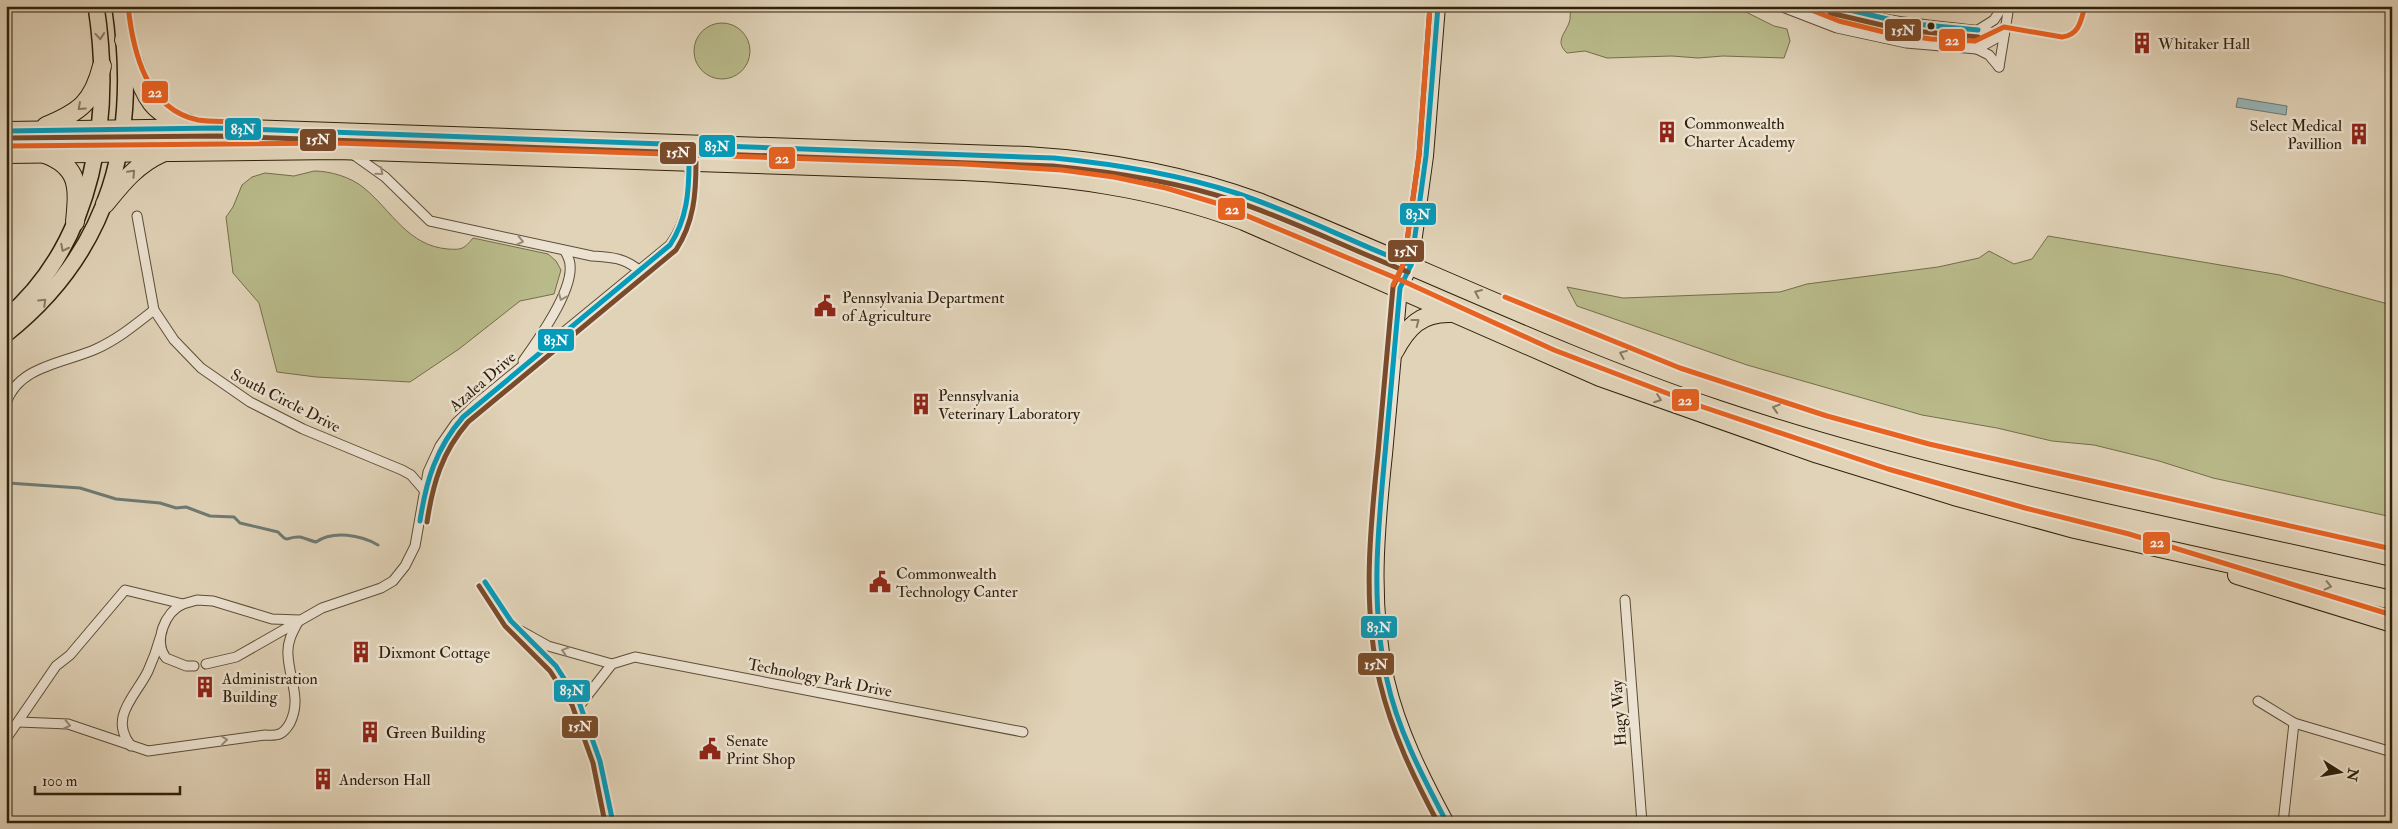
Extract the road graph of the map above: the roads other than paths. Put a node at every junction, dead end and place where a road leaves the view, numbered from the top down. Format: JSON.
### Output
{"nodes":[{"id":1,"x":96,"y":6,"type":"edge"},
{"id":2,"x":120,"y":6,"type":"edge"},
{"id":3,"x":1438,"y":6,"type":"edge"},
{"id":4,"x":1780,"y":6,"type":"edge"},
{"id":5,"x":1832,"y":6,"type":"edge"},
{"id":6,"x":2003,"y":6,"type":"edge"},
{"id":7,"x":2009,"y":6,"type":"edge"},
{"id":8,"x":1978,"y":30,"type":"junction"},
{"id":9,"x":2004,"y":34,"type":"junction"},
{"id":10,"x":124,"y":40,"type":"junction"},
{"id":11,"x":1977,"y":49,"type":"junction"},
{"id":12,"x":102,"y":66,"type":"junction"},
{"id":13,"x":197,"y":127,"type":"junction"},
{"id":14,"x":99,"y":128,"type":"junction"},
{"id":15,"x":122,"y":128,"type":"junction"},
{"id":16,"x":39,"y":130,"type":"junction"},
{"id":17,"x":6,"y":131,"type":"edge"},
{"id":18,"x":690,"y":145,"type":"junction"},
{"id":19,"x":337,"y":150,"type":"junction"},
{"id":20,"x":166,"y":151,"type":"junction"},
{"id":21,"x":95,"y":152,"type":"junction"},
{"id":22,"x":118,"y":152,"type":"junction"},
{"id":23,"x":42,"y":153,"type":"junction"},
{"id":24,"x":6,"y":154,"type":"edge"},
{"id":25,"x":689,"y":162,"type":"junction"},
{"id":26,"x":105,"y":204,"type":"junction"},
{"id":27,"x":137,"y":216,"type":"dead end"},
{"id":28,"x":75,"y":222,"type":"junction"},
{"id":29,"x":565,"y":251,"type":"junction"},
{"id":30,"x":1410,"y":265,"type":"junction"},
{"id":31,"x":640,"y":272,"type":"junction"},
{"id":32,"x":1400,"y":288,"type":"junction"},
{"id":33,"x":154,"y":310,"type":"junction"},
{"id":34,"x":1452,"y":313,"type":"junction"},
{"id":35,"x":6,"y":318,"type":"edge"},
{"id":36,"x":6,"y":334,"type":"edge"},
{"id":37,"x":1394,"y":352,"type":"junction"},
{"id":38,"x":515,"y":372,"type":"junction"},
{"id":39,"x":6,"y":404,"type":"edge"},
{"id":40,"x":424,"y":490,"type":"junction"},
{"id":41,"x":2127,"y":541,"type":"junction"},
{"id":42,"x":2392,"y":557,"type":"edge"},
{"id":43,"x":1625,"y":600,"type":"dead end"},
{"id":44,"x":2392,"y":600,"type":"edge"},
{"id":45,"x":184,"y":604,"type":"junction"},
{"id":46,"x":299,"y":620,"type":"junction"},
{"id":47,"x":2392,"y":623,"type":"edge"},
{"id":48,"x":521,"y":630,"type":"dead end"},
{"id":49,"x":160,"y":638,"type":"junction"},
{"id":50,"x":206,"y":664,"type":"dead end"},
{"id":51,"x":612,"y":664,"type":"junction"},
{"id":52,"x":194,"y":666,"type":"dead end"},
{"id":53,"x":2258,"y":701,"type":"dead end"},
{"id":54,"x":580,"y":706,"type":"dead end"},
{"id":55,"x":19,"y":722,"type":"junction"},
{"id":56,"x":2294,"y":722,"type":"junction"},
{"id":57,"x":1023,"y":732,"type":"dead end"},
{"id":58,"x":6,"y":739,"type":"edge"},
{"id":59,"x":131,"y":746,"type":"junction"},
{"id":60,"x":2392,"y":752,"type":"edge"},
{"id":61,"x":1447,"y":823,"type":"edge"},
{"id":62,"x":1642,"y":823,"type":"edge"},
{"id":63,"x":2283,"y":823,"type":"edge"}],
"edges":[{"from":1,"to":12,"type":"main road","one_way":true},
{"from":2,"to":10,"type":"main road"},
{"from":3,"to":30,"type":"main road"},
{"from":4,"to":11,"type":"street"},
{"from":5,"to":8,"type":"street"},
{"from":6,"to":8,"type":"street"},
{"from":7,"to":9,"type":"street"},
{"from":8,"to":9,"type":"street"},
{"from":9,"to":11,"type":"street"},
{"from":9,"to":11,"type":"street"},
{"from":10,"to":13,"type":"highway"},
{"from":10,"to":15,"type":"main road"},
{"from":12,"to":14,"type":"main road"},
{"from":12,"to":16,"type":"highway","one_way":true},
{"from":13,"to":15,"type":"highway"},
{"from":13,"to":18,"type":"highway"},
{"from":14,"to":15,"type":"highway"},
{"from":14,"to":16,"type":"highway"},
{"from":14,"to":21,"type":"main road"},
{"from":15,"to":22,"type":"main road"},
{"from":16,"to":17,"type":"highway"},
{"from":18,"to":25,"type":"street"},
{"from":18,"to":25,"type":"street","name":"Azalea Drive"},
{"from":18,"to":30,"type":"highway"},
{"from":19,"to":20,"type":"highway"},
{"from":19,"to":25,"type":"highway"},
{"from":19,"to":29,"type":"street","one_way":true},
{"from":20,"to":22,"type":"highway"},
{"from":26,"to":20,"type":"highway","one_way":true},
{"from":21,"to":22,"type":"highway"},
{"from":21,"to":23,"type":"highway"},
{"from":21,"to":28,"type":"main road"},
{"from":22,"to":26,"type":"main road"},
{"from":23,"to":24,"type":"highway"},
{"from":23,"to":28,"type":"highway"},
{"from":25,"to":31,"type":"street","name":"Azalea Drive"},
{"from":25,"to":32,"type":"highway"},
{"from":36,"to":26,"type":"main road","one_way":true},
{"from":27,"to":33,"type":"street"},
{"from":28,"to":35,"type":"main road","one_way":true},
{"from":29,"to":31,"type":"street"},
{"from":29,"to":38,"type":"street","one_way":true},
{"from":30,"to":32,"type":"main road"},
{"from":42,"to":30,"type":"highway","one_way":true},
{"from":31,"to":38,"type":"street","name":"Azalea Drive"},
{"from":32,"to":34,"type":"highway"},
{"from":32,"to":37,"type":"main road"},
{"from":33,"to":39,"type":"street"},
{"from":33,"to":40,"type":"street","name":"South Circle Drive"},
{"from":37,"to":34,"type":"highway","one_way":true},
{"from":34,"to":41,"type":"highway","one_way":true},
{"from":37,"to":61,"type":"main road"},
{"from":38,"to":40,"type":"street","name":"Azalea Drive"},
{"from":40,"to":46,"type":"street","name":"Azalea Drive"},
{"from":41,"to":44,"type":"highway","one_way":true},
{"from":41,"to":47,"type":"highway"},
{"from":43,"to":62,"type":"street","name":"Hagy Way"},
{"from":45,"to":46,"type":"street"},
{"from":45,"to":49,"type":"street"},
{"from":45,"to":55,"type":"street"},
{"from":46,"to":50,"type":"street","name":"Azalea Drive"},
{"from":59,"to":46,"type":"street","one_way":true},
{"from":51,"to":48,"type":"street","one_way":true},
{"from":49,"to":52,"type":"street"},
{"from":49,"to":59,"type":"street"},
{"from":51,"to":54,"type":"street"},
{"from":51,"to":57,"type":"street","name":"Technology Park Drive"},
{"from":53,"to":56,"type":"street"},
{"from":55,"to":58,"type":"street"},
{"from":55,"to":59,"type":"street","one_way":true},
{"from":56,"to":60,"type":"street"},
{"from":56,"to":63,"type":"street"}]}
